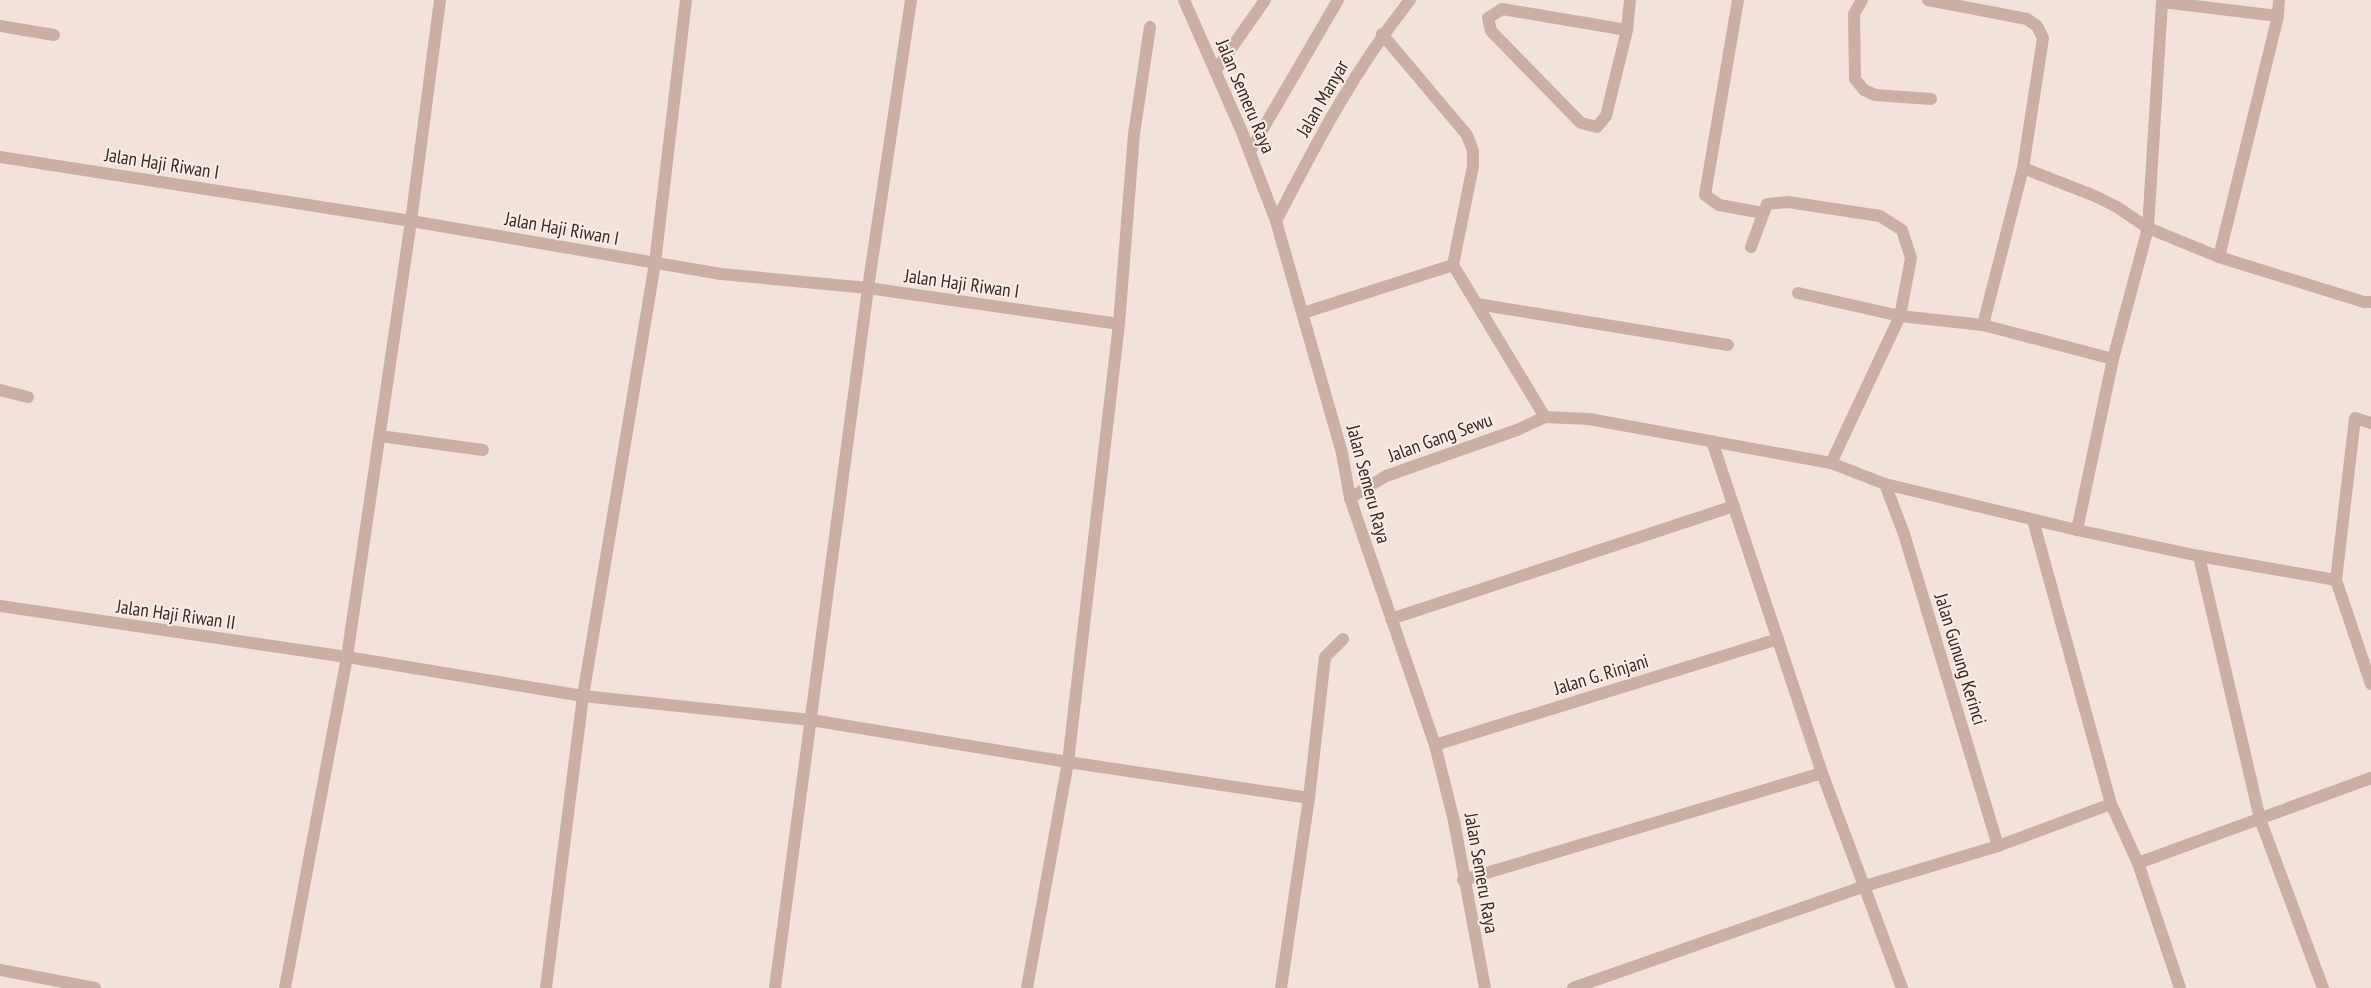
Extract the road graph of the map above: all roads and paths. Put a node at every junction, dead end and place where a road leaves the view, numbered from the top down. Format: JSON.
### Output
{"nodes":[{"id":1,"x":440,"y":0,"type":"edge"},
{"id":2,"x":686,"y":0,"type":"edge"},
{"id":3,"x":911,"y":0,"type":"edge"},
{"id":4,"x":1184,"y":0,"type":"edge"},
{"id":5,"x":1265,"y":0,"type":"edge"},
{"id":6,"x":1338,"y":0,"type":"edge"},
{"id":7,"x":1410,"y":0,"type":"edge"},
{"id":8,"x":1630,"y":0,"type":"edge"},
{"id":9,"x":1738,"y":0,"type":"edge"},
{"id":10,"x":1862,"y":0,"type":"edge"},
{"id":11,"x":1928,"y":0,"type":"edge"},
{"id":12,"x":2279,"y":0,"type":"edge"},
{"id":13,"x":2162,"y":1,"type":"edge"},
{"id":14,"x":2278,"y":16,"type":"junction"},
{"id":15,"x":0,"y":26,"type":"edge"},
{"id":16,"x":1150,"y":27,"type":"dead end"},
{"id":17,"x":1627,"y":30,"type":"junction"},
{"id":18,"x":1382,"y":34,"type":"junction"},
{"id":19,"x":54,"y":35,"type":"dead end"},
{"id":20,"x":1216,"y":70,"type":"junction"},
{"id":21,"x":1930,"y":99,"type":"dead end"},
{"id":22,"x":1250,"y":151,"type":"junction"},
{"id":23,"x":0,"y":157,"type":"edge"},
{"id":24,"x":2023,"y":168,"type":"junction"},
{"id":25,"x":1763,"y":213,"type":"junction"},
{"id":26,"x":411,"y":221,"type":"junction"},
{"id":27,"x":1276,"y":221,"type":"junction"},
{"id":28,"x":2148,"y":228,"type":"junction"},
{"id":29,"x":1751,"y":247,"type":"dead end"},
{"id":30,"x":2219,"y":257,"type":"junction"},
{"id":31,"x":655,"y":263,"type":"junction"},
{"id":32,"x":1453,"y":265,"type":"junction"},
{"id":33,"x":868,"y":288,"type":"junction"},
{"id":34,"x":1798,"y":294,"type":"dead end"},
{"id":35,"x":2371,"y":302,"type":"edge"},
{"id":36,"x":1477,"y":304,"type":"junction"},
{"id":37,"x":1303,"y":313,"type":"junction"},
{"id":38,"x":1900,"y":316,"type":"junction"},
{"id":39,"x":1118,"y":324,"type":"junction"},
{"id":40,"x":1983,"y":325,"type":"junction"},
{"id":41,"x":1728,"y":345,"type":"dead end"},
{"id":42,"x":2113,"y":359,"type":"junction"},
{"id":43,"x":0,"y":390,"type":"edge"},
{"id":44,"x":28,"y":397,"type":"dead end"},
{"id":45,"x":1546,"y":417,"type":"junction"},
{"id":46,"x":2371,"y":423,"type":"edge"},
{"id":47,"x":380,"y":436,"type":"junction"},
{"id":48,"x":1712,"y":441,"type":"junction"},
{"id":49,"x":483,"y":450,"type":"dead end"},
{"id":50,"x":1831,"y":463,"type":"junction"},
{"id":51,"x":1885,"y":484,"type":"junction"},
{"id":52,"x":1350,"y":498,"type":"junction"},
{"id":53,"x":1734,"y":506,"type":"junction"},
{"id":54,"x":2033,"y":520,"type":"junction"},
{"id":55,"x":2077,"y":530,"type":"junction"},
{"id":56,"x":2199,"y":556,"type":"junction"},
{"id":57,"x":2336,"y":580,"type":"junction"},
{"id":58,"x":0,"y":606,"type":"edge"},
{"id":59,"x":1391,"y":619,"type":"junction"},
{"id":60,"x":1343,"y":639,"type":"dead end"},
{"id":61,"x":1778,"y":639,"type":"junction"},
{"id":62,"x":347,"y":657,"type":"junction"},
{"id":63,"x":2371,"y":684,"type":"edge"},
{"id":64,"x":583,"y":696,"type":"junction"},
{"id":65,"x":811,"y":720,"type":"junction"},
{"id":66,"x":1435,"y":745,"type":"junction"},
{"id":67,"x":1068,"y":762,"type":"junction"},
{"id":68,"x":1822,"y":773,"type":"junction"},
{"id":69,"x":2371,"y":778,"type":"edge"},
{"id":70,"x":1309,"y":798,"type":"junction"},
{"id":71,"x":2111,"y":804,"type":"junction"},
{"id":72,"x":2260,"y":819,"type":"junction"},
{"id":73,"x":1998,"y":846,"type":"junction"},
{"id":74,"x":2138,"y":863,"type":"junction"},
{"id":75,"x":1463,"y":880,"type":"junction"},
{"id":76,"x":1864,"y":886,"type":"junction"},
{"id":77,"x":0,"y":970,"type":"edge"},
{"id":78,"x":95,"y":988,"type":"edge"},
{"id":79,"x":285,"y":988,"type":"edge"},
{"id":80,"x":546,"y":988,"type":"edge"},
{"id":81,"x":774,"y":988,"type":"edge"},
{"id":82,"x":1027,"y":988,"type":"edge"},
{"id":83,"x":1281,"y":988,"type":"edge"},
{"id":84,"x":1485,"y":988,"type":"edge"},
{"id":85,"x":1573,"y":988,"type":"edge"},
{"id":86,"x":1902,"y":988,"type":"edge"},
{"id":87,"x":2180,"y":988,"type":"edge"},
{"id":88,"x":2323,"y":988,"type":"edge"}],
"edges":[{"from":1,"to":26,"type":"street"},
{"from":2,"to":31,"type":"street"},
{"from":3,"to":33,"type":"street"},
{"from":4,"to":20,"type":"street","name":"Jalan Semeru Raya"},
{"from":5,"to":20,"type":"street"},
{"from":6,"to":22,"type":"street"},
{"from":7,"to":18,"type":"street","name":"Jalan Manyar"},
{"from":8,"to":17,"type":"street"},
{"from":9,"to":25,"type":"street"},
{"from":10,"to":21,"type":"street"},
{"from":11,"to":24,"type":"street"},
{"from":12,"to":14,"type":"street"},
{"from":13,"to":14,"type":"street"},
{"from":13,"to":28,"type":"street"},
{"from":14,"to":30,"type":"street"},
{"from":15,"to":19,"type":"street"},
{"from":16,"to":39,"type":"street"},
{"from":17,"to":17,"type":"street"},
{"from":18,"to":27,"type":"street","name":"Jalan Manyar"},
{"from":18,"to":32,"type":"street"},
{"from":20,"to":22,"type":"street","name":"Jalan Semeru Raya"},
{"from":22,"to":27,"type":"street","name":"Jalan Semeru Raya"},
{"from":23,"to":26,"type":"street","name":"Jalan Haji Riwan I"},
{"from":24,"to":28,"type":"street"},
{"from":24,"to":40,"type":"street"},
{"from":25,"to":29,"type":"street"},
{"from":25,"to":38,"type":"street"},
{"from":26,"to":31,"type":"street","name":"Jalan Haji Riwan I"},
{"from":26,"to":47,"type":"street"},
{"from":27,"to":37,"type":"street","name":"Jalan Semeru Raya"},
{"from":28,"to":30,"type":"street"},
{"from":28,"to":42,"type":"street"},
{"from":30,"to":35,"type":"street"},
{"from":31,"to":33,"type":"street","name":"Jalan Haji Riwan I"},
{"from":31,"to":64,"type":"street"},
{"from":32,"to":36,"type":"street"},
{"from":32,"to":37,"type":"street"},
{"from":33,"to":39,"type":"street","name":"Jalan Haji Riwan I"},
{"from":33,"to":65,"type":"street"},
{"from":34,"to":38,"type":"street"},
{"from":36,"to":41,"type":"street"},
{"from":36,"to":45,"type":"street"},
{"from":37,"to":52,"type":"street","name":"Jalan Semeru Raya"},
{"from":38,"to":40,"type":"street"},
{"from":38,"to":50,"type":"street"},
{"from":39,"to":67,"type":"street"},
{"from":40,"to":42,"type":"street"},
{"from":42,"to":55,"type":"street"},
{"from":43,"to":44,"type":"street"},
{"from":45,"to":48,"type":"street"},
{"from":45,"to":52,"type":"street","name":"Jalan Gang Sewu"},
{"from":46,"to":57,"type":"street"},
{"from":47,"to":49,"type":"street"},
{"from":47,"to":62,"type":"street"},
{"from":48,"to":50,"type":"street"},
{"from":48,"to":53,"type":"street"},
{"from":50,"to":51,"type":"street"},
{"from":51,"to":54,"type":"street"},
{"from":51,"to":73,"type":"street","name":"Jalan Gunung Kerinci"},
{"from":52,"to":59,"type":"street","name":"Jalan Semeru Raya"},
{"from":53,"to":59,"type":"street"},
{"from":53,"to":61,"type":"street"},
{"from":54,"to":55,"type":"street"},
{"from":54,"to":71,"type":"street"},
{"from":55,"to":56,"type":"street"},
{"from":56,"to":57,"type":"street"},
{"from":56,"to":72,"type":"street"},
{"from":57,"to":63,"type":"street"},
{"from":58,"to":62,"type":"street","name":"Jalan Haji Riwan II"},
{"from":59,"to":66,"type":"street","name":"Jalan Semeru Raya"},
{"from":60,"to":70,"type":"street"},
{"from":61,"to":66,"type":"street","name":"Jalan G. Rinjani"},
{"from":61,"to":68,"type":"street"},
{"from":62,"to":64,"type":"street","name":"Jalan Haji Riwan II"},
{"from":62,"to":79,"type":"street"},
{"from":64,"to":65,"type":"street","name":"Jalan Haji Riwan II"},
{"from":64,"to":80,"type":"street"},
{"from":65,"to":67,"type":"street","name":"Jalan Haji Riwan II"},
{"from":65,"to":81,"type":"street"},
{"from":66,"to":75,"type":"street","name":"Jalan Semeru Raya"},
{"from":67,"to":70,"type":"street","name":"Jalan Haji Riwan II"},
{"from":67,"to":82,"type":"street"},
{"from":68,"to":75,"type":"street"},
{"from":68,"to":76,"type":"street"},
{"from":69,"to":72,"type":"street"},
{"from":70,"to":83,"type":"street"},
{"from":71,"to":73,"type":"street"},
{"from":71,"to":74,"type":"street"},
{"from":72,"to":74,"type":"street"},
{"from":72,"to":88,"type":"street"},
{"from":73,"to":76,"type":"street"},
{"from":74,"to":87,"type":"street"},
{"from":75,"to":84,"type":"street","name":"Jalan Semeru Raya"},
{"from":76,"to":85,"type":"street"},
{"from":76,"to":86,"type":"street"},
{"from":77,"to":78,"type":"street"}]}
